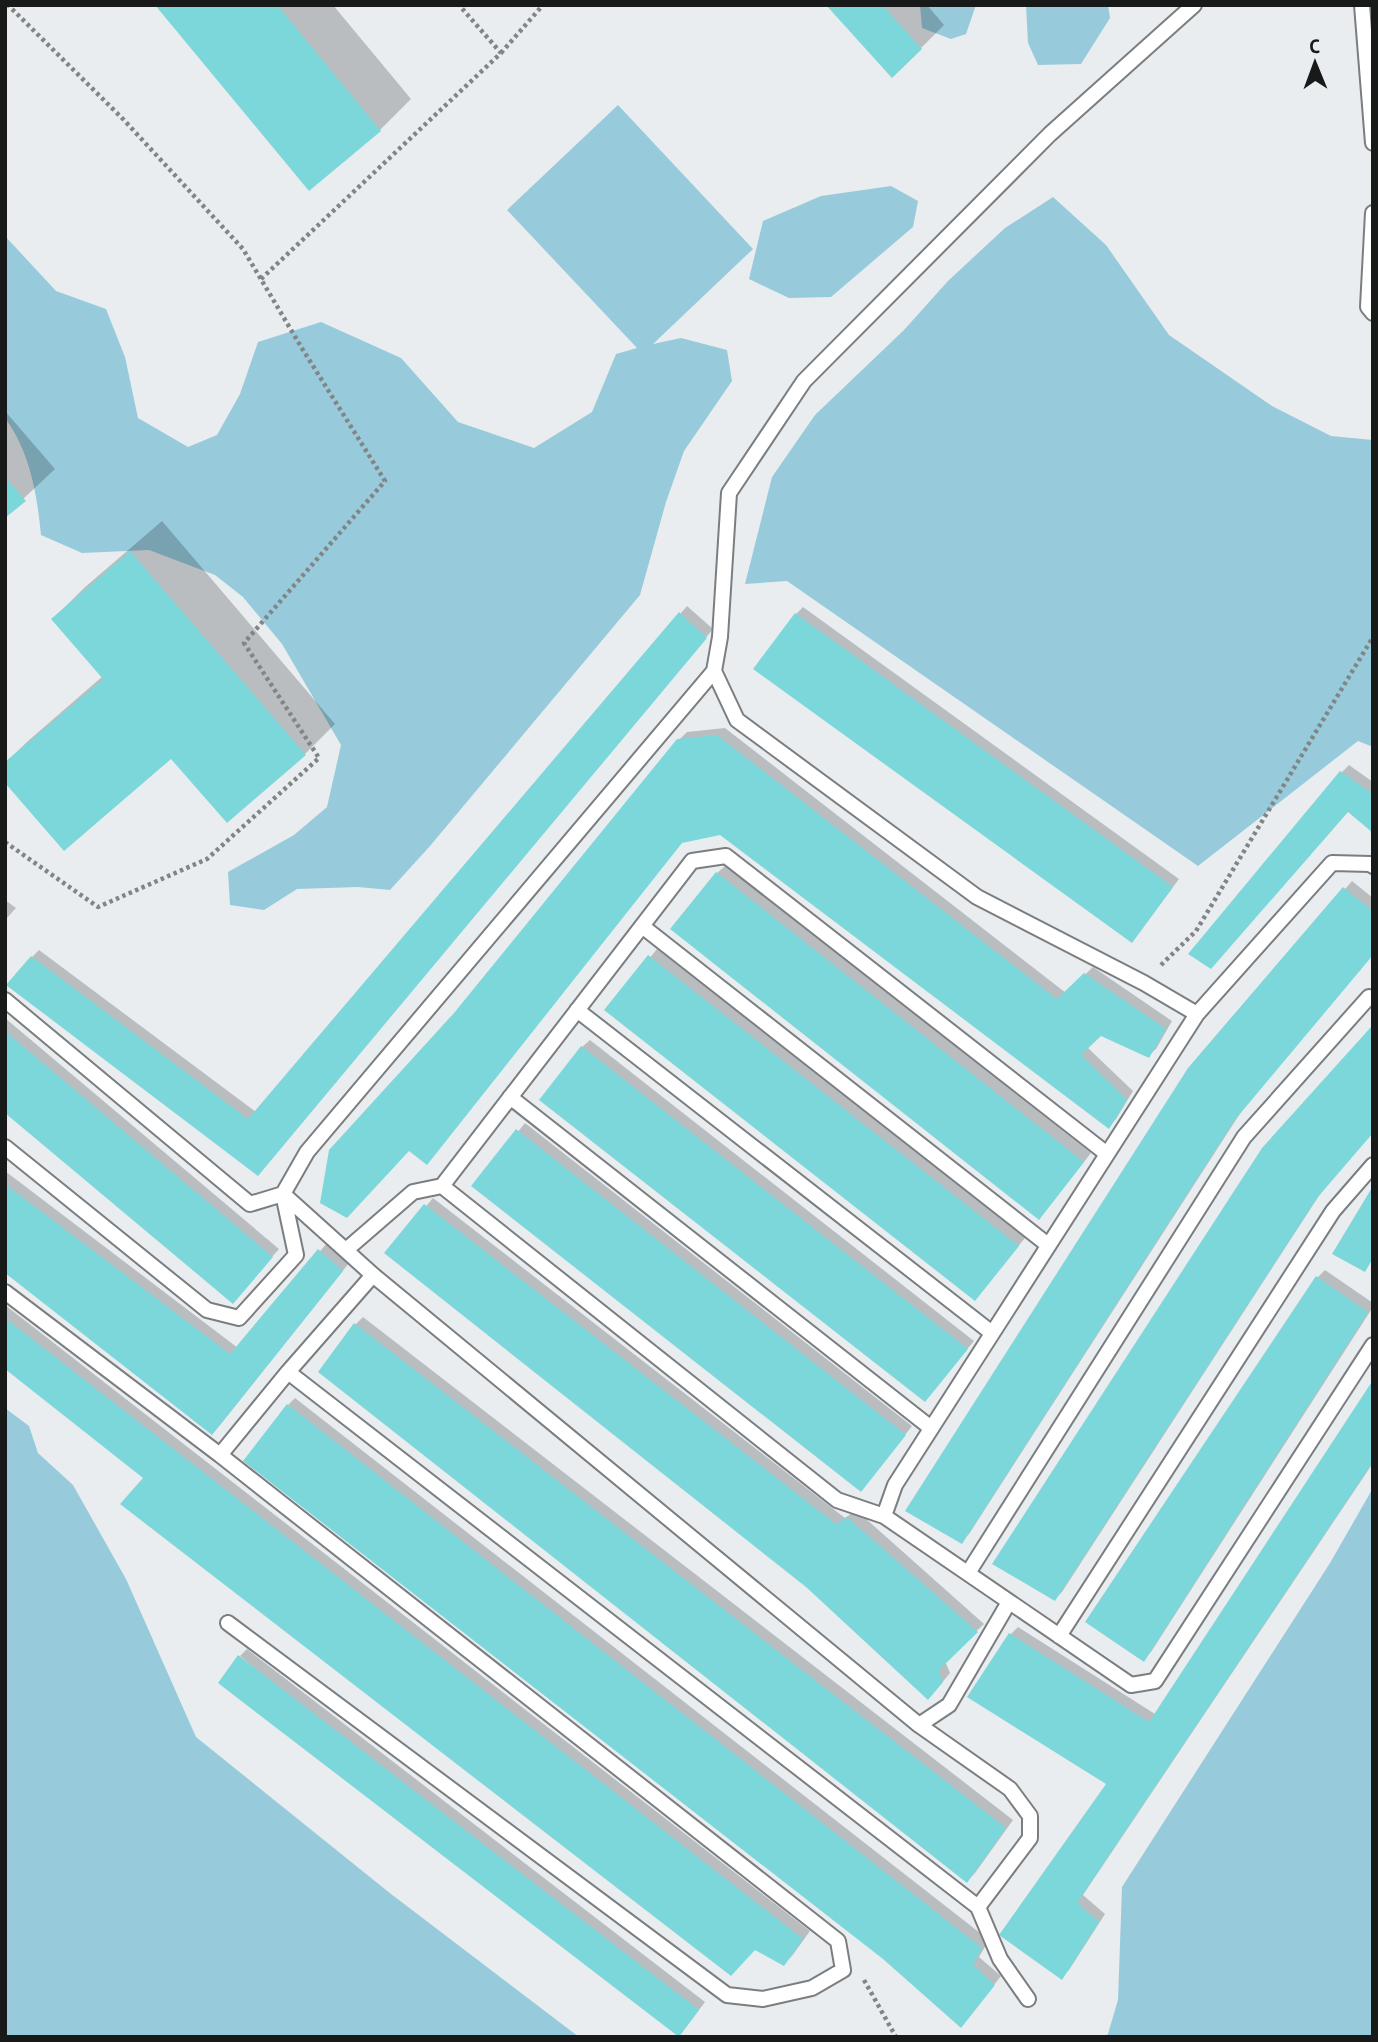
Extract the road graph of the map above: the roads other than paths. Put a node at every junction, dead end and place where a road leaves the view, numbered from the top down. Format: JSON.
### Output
{"nodes":[{"id":1,"x":1194,"y":5,"type":"edge"},
{"id":2,"x":1362,"y":5,"type":"edge"},
{"id":3,"x":1373,"y":143,"type":"edge"},
{"id":4,"x":1373,"y":213,"type":"edge"},
{"id":5,"x":1373,"y":313,"type":"edge"},
{"id":6,"x":714,"y":671,"type":"junction"},
{"id":7,"x":1373,"y":866,"type":"edge"},
{"id":8,"x":642,"y":926,"type":"junction"},
{"id":9,"x":1371,"y":997,"type":"edge"},
{"id":10,"x":5,"y":1000,"type":"edge"},
{"id":11,"x":577,"y":1010,"type":"junction"},
{"id":12,"x":1196,"y":1014,"type":"junction"},
{"id":13,"x":510,"y":1097,"type":"junction"},
{"id":14,"x":5,"y":1147,"type":"edge"},
{"id":15,"x":1107,"y":1154,"type":"junction"},
{"id":16,"x":1373,"y":1165,"type":"edge"},
{"id":17,"x":442,"y":1186,"type":"junction"},
{"id":18,"x":283,"y":1194,"type":"junction"},
{"id":19,"x":1048,"y":1245,"type":"junction"},
{"id":20,"x":346,"y":1250,"type":"junction"},
{"id":21,"x":373,"y":1275,"type":"junction"},
{"id":22,"x":5,"y":1292,"type":"edge"},
{"id":23,"x":992,"y":1333,"type":"junction"},
{"id":24,"x":1373,"y":1345,"type":"edge"},
{"id":25,"x":288,"y":1372,"type":"junction"},
{"id":26,"x":931,"y":1427,"type":"junction"},
{"id":27,"x":220,"y":1455,"type":"junction"},
{"id":28,"x":884,"y":1516,"type":"junction"},
{"id":29,"x":968,"y":1573,"type":"junction"},
{"id":30,"x":1009,"y":1602,"type":"junction"},
{"id":31,"x":228,"y":1623,"type":"dead end"},
{"id":32,"x":1059,"y":1636,"type":"junction"},
{"id":33,"x":919,"y":1724,"type":"junction"},
{"id":34,"x":978,"y":1907,"type":"junction"},
{"id":35,"x":1028,"y":1999,"type":"dead end"}],
"edges":[{"from":1,"to":6,"type":"lane"},
{"from":2,"to":3,"type":"lane"},
{"from":4,"to":5,"type":"lane"},
{"from":6,"to":12,"type":"lane"},
{"from":6,"to":18,"type":"lane"},
{"from":7,"to":12,"type":"lane"},
{"from":8,"to":11,"type":"lane"},
{"from":8,"to":15,"type":"lane"},
{"from":8,"to":19,"type":"lane"},
{"from":9,"to":29,"type":"lane"},
{"from":10,"to":18,"type":"lane"},
{"from":11,"to":13,"type":"lane"},
{"from":11,"to":23,"type":"lane"},
{"from":12,"to":15,"type":"lane"},
{"from":13,"to":17,"type":"lane"},
{"from":13,"to":26,"type":"lane"},
{"from":14,"to":18,"type":"lane"},
{"from":15,"to":19,"type":"lane"},
{"from":16,"to":32,"type":"lane"},
{"from":17,"to":20,"type":"lane"},
{"from":17,"to":28,"type":"lane"},
{"from":18,"to":20,"type":"lane"},
{"from":19,"to":23,"type":"lane"},
{"from":20,"to":21,"type":"lane"},
{"from":21,"to":25,"type":"lane"},
{"from":21,"to":33,"type":"lane"},
{"from":22,"to":27,"type":"lane"},
{"from":23,"to":26,"type":"lane"},
{"from":24,"to":32,"type":"lane"},
{"from":25,"to":27,"type":"lane"},
{"from":25,"to":34,"type":"lane"},
{"from":26,"to":28,"type":"lane"},
{"from":27,"to":31,"type":"lane"},
{"from":28,"to":29,"type":"lane"},
{"from":29,"to":30,"type":"lane"},
{"from":30,"to":32,"type":"lane"},
{"from":30,"to":33,"type":"lane"},
{"from":33,"to":34,"type":"lane"},
{"from":34,"to":35,"type":"lane"}]}
